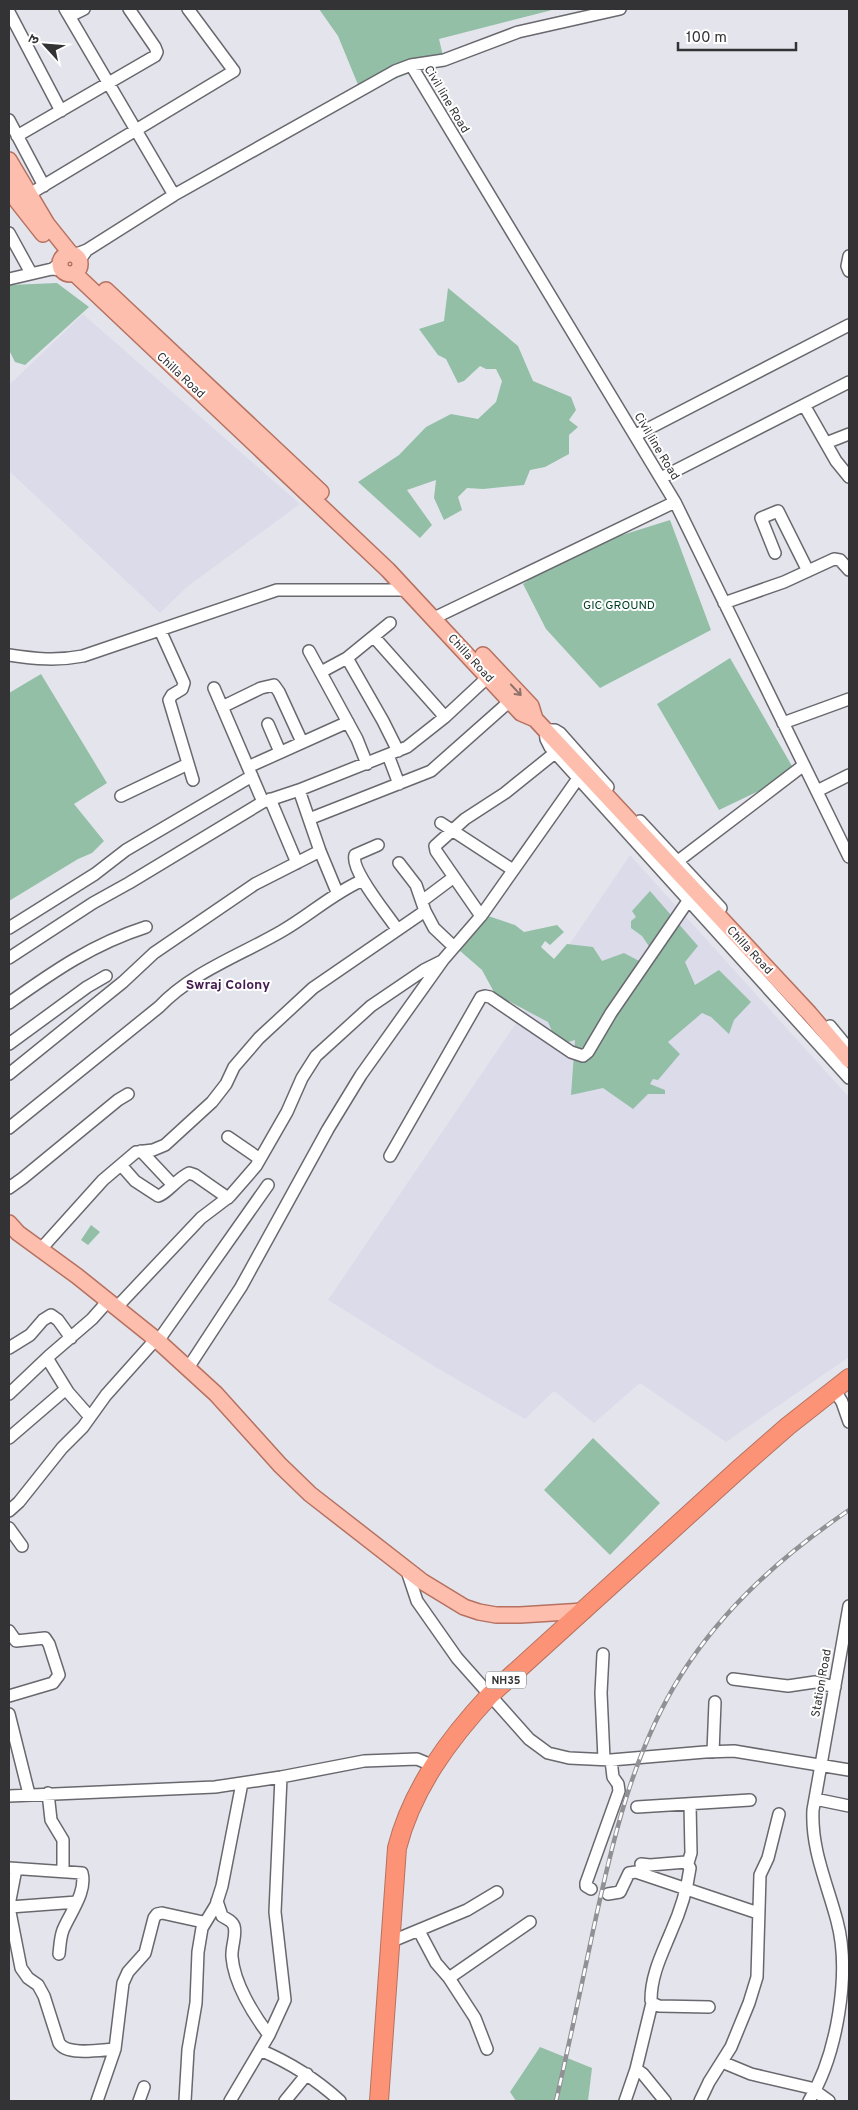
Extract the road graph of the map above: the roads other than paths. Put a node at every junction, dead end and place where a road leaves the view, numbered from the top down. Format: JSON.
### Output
{"nodes":[{"id":1,"x":84,"y":9,"type":"edge"},
{"id":2,"x":129,"y":9,"type":"edge"},
{"id":3,"x":188,"y":9,"type":"edge"},
{"id":4,"x":620,"y":9,"type":"edge"},
{"id":5,"x":9,"y":12,"type":"edge"},
{"id":6,"x":67,"y":13,"type":"edge"},
{"id":7,"x":410,"y":65,"type":"junction"},
{"id":8,"x":108,"y":84,"type":"junction"},
{"id":9,"x":61,"y":111,"type":"junction"},
{"id":10,"x":9,"y":120,"type":"edge"},
{"id":11,"x":135,"y":131,"type":"junction"},
{"id":12,"x":17,"y":136,"type":"junction"},
{"id":13,"x":9,"y":160,"type":"edge"},
{"id":14,"x":9,"y":184,"type":"edge"},
{"id":15,"x":44,"y":186,"type":"junction"},
{"id":16,"x":28,"y":195,"type":"junction"},
{"id":17,"x":174,"y":195,"type":"junction"},
{"id":18,"x":9,"y":233,"type":"edge"},
{"id":19,"x":849,"y":256,"type":"edge"},
{"id":20,"x":70,"y":262,"type":"junction"},
{"id":21,"x":849,"y":271,"type":"edge"},
{"id":22,"x":31,"y":273,"type":"junction"},
{"id":23,"x":9,"y":279,"type":"edge"},
{"id":24,"x":849,"y":325,"type":"edge"},
{"id":25,"x":849,"y":382,"type":"edge"},
{"id":26,"x":215,"y":399,"type":"junction"},
{"id":27,"x":804,"y":404,"type":"junction"},
{"id":28,"x":849,"y":434,"type":"edge"},
{"id":29,"x":636,"y":435,"type":"junction"},
{"id":30,"x":826,"y":443,"type":"junction"},
{"id":31,"x":849,"y":476,"type":"edge"},
{"id":32,"x":661,"y":478,"type":"junction"},
{"id":33,"x":675,"y":502,"type":"junction"},
{"id":34,"x":775,"y":553,"type":"dead end"},
{"id":35,"x":849,"y":570,"type":"edge"},
{"id":36,"x":808,"y":571,"type":"junction"},
{"id":37,"x":407,"y":590,"type":"junction"},
{"id":38,"x":724,"y":603,"type":"junction"},
{"id":39,"x":438,"y":615,"type":"junction"},
{"id":40,"x":390,"y":623,"type":"dead end"},
{"id":41,"x":160,"y":630,"type":"junction"},
{"id":42,"x":374,"y":637,"type":"junction"},
{"id":43,"x":309,"y":651,"type":"dead end"},
{"id":44,"x":9,"y":655,"type":"edge"},
{"id":45,"x":347,"y":658,"type":"junction"},
{"id":46,"x":321,"y":672,"type":"junction"},
{"id":47,"x":489,"y":676,"type":"junction"},
{"id":48,"x":214,"y":688,"type":"dead end"},
{"id":49,"x":849,"y":698,"type":"edge"},
{"id":50,"x":510,"y":701,"type":"junction"},
{"id":51,"x":222,"y":706,"type":"junction"},
{"id":52,"x":445,"y":718,"type":"junction"},
{"id":53,"x":348,"y":722,"type":"junction"},
{"id":54,"x":783,"y":722,"type":"junction"},
{"id":55,"x":268,"y":724,"type":"dead end"},
{"id":56,"x":540,"y":725,"type":"junction"},
{"id":57,"x":302,"y":742,"type":"junction"},
{"id":58,"x":559,"y":750,"type":"junction"},
{"id":59,"x":280,"y":752,"type":"junction"},
{"id":60,"x":393,"y":753,"type":"junction"},
{"id":61,"x":188,"y":764,"type":"junction"},
{"id":62,"x":367,"y":764,"type":"junction"},
{"id":63,"x":804,"y":765,"type":"junction"},
{"id":64,"x":250,"y":771,"type":"junction"},
{"id":65,"x":849,"y":775,"type":"edge"},
{"id":66,"x":579,"y":777,"type":"junction"},
{"id":67,"x":193,"y":780,"type":"dead end"},
{"id":68,"x":399,"y":784,"type":"junction"},
{"id":69,"x":299,"y":790,"type":"junction"},
{"id":70,"x":817,"y":791,"type":"junction"},
{"id":71,"x":122,"y":796,"type":"dead end"},
{"id":72,"x":267,"y":801,"type":"junction"},
{"id":73,"x":309,"y":819,"type":"junction"},
{"id":74,"x":441,"y":823,"type":"dead end"},
{"id":75,"x":452,"y":831,"type":"junction"},
{"id":76,"x":378,"y":845,"type":"dead end"},
{"id":77,"x":320,"y":851,"type":"junction"},
{"id":78,"x":849,"y":858,"type":"edge"},
{"id":79,"x":678,"y":861,"type":"junction"},
{"id":80,"x":297,"y":863,"type":"junction"},
{"id":81,"x":400,"y":863,"type":"dead end"},
{"id":82,"x":513,"y":870,"type":"junction"},
{"id":83,"x":454,"y":877,"type":"junction"},
{"id":84,"x":362,"y":880,"type":"junction"},
{"id":85,"x":337,"y":892,"type":"junction"},
{"id":86,"x":688,"y":900,"type":"junction"},
{"id":87,"x":423,"y":906,"type":"junction"},
{"id":88,"x":481,"y":916,"type":"junction"},
{"id":89,"x":146,"y":927,"type":"dead end"},
{"id":90,"x":9,"y":928,"type":"edge"},
{"id":91,"x":397,"y":928,"type":"junction"},
{"id":92,"x":454,"y":947,"type":"junction"},
{"id":93,"x":9,"y":958,"type":"edge"},
{"id":94,"x":443,"y":960,"type":"junction"},
{"id":95,"x":106,"y":976,"type":"dead end"},
{"id":96,"x":9,"y":1004,"type":"edge"},
{"id":97,"x":9,"y":1044,"type":"edge"},
{"id":98,"x":849,"y":1049,"type":"edge"},
{"id":99,"x":849,"y":1060,"type":"edge"},
{"id":100,"x":9,"y":1074,"type":"edge"},
{"id":101,"x":849,"y":1078,"type":"edge"},
{"id":102,"x":128,"y":1094,"type":"dead end"},
{"id":103,"x":9,"y":1128,"type":"edge"},
{"id":104,"x":228,"y":1137,"type":"dead end"},
{"id":105,"x":141,"y":1151,"type":"junction"},
{"id":106,"x":390,"y":1156,"type":"dead end"},
{"id":107,"x":260,"y":1160,"type":"junction"},
{"id":108,"x":121,"y":1166,"type":"junction"},
{"id":109,"x":172,"y":1184,"type":"junction"},
{"id":110,"x":268,"y":1185,"type":"dead end"},
{"id":111,"x":9,"y":1188,"type":"edge"},
{"id":112,"x":228,"y":1198,"type":"junction"},
{"id":113,"x":9,"y":1223,"type":"edge"},
{"id":114,"x":40,"y":1250,"type":"junction"},
{"id":115,"x":112,"y":1304,"type":"junction"},
{"id":116,"x":71,"y":1338,"type":"junction"},
{"id":117,"x":157,"y":1340,"type":"junction"},
{"id":118,"x":9,"y":1348,"type":"edge"},
{"id":119,"x":47,"y":1358,"type":"junction"},
{"id":120,"x":188,"y":1368,"type":"junction"},
{"id":121,"x":849,"y":1378,"type":"edge"},
{"id":122,"x":66,"y":1389,"type":"junction"},
{"id":123,"x":834,"y":1390,"type":"junction"},
{"id":124,"x":9,"y":1394,"type":"edge"},
{"id":125,"x":90,"y":1417,"type":"junction"},
{"id":126,"x":849,"y":1422,"type":"edge"},
{"id":127,"x":9,"y":1438,"type":"edge"},
{"id":128,"x":9,"y":1511,"type":"edge"},
{"id":129,"x":9,"y":1528,"type":"edge"},
{"id":130,"x":22,"y":1546,"type":"dead end"},
{"id":131,"x":408,"y":1571,"type":"junction"},
{"id":132,"x":849,"y":1606,"type":"edge"},
{"id":133,"x":584,"y":1611,"type":"junction"},
{"id":134,"x":848,"y":1620,"type":"edge"},
{"id":135,"x":9,"y":1631,"type":"edge"},
{"id":136,"x":603,"y":1654,"type":"dead end"},
{"id":137,"x":733,"y":1679,"type":"dead end"},
{"id":138,"x":835,"y":1687,"type":"junction"},
{"id":139,"x":490,"y":1695,"type":"junction"},
{"id":140,"x":9,"y":1696,"type":"edge"},
{"id":141,"x":715,"y":1702,"type":"dead end"},
{"id":142,"x":9,"y":1714,"type":"edge"},
{"id":143,"x":713,"y":1752,"type":"junction"},
{"id":144,"x":608,"y":1760,"type":"junction"},
{"id":145,"x":434,"y":1766,"type":"junction"},
{"id":146,"x":820,"y":1766,"type":"junction"},
{"id":147,"x":849,"y":1770,"type":"edge"},
{"id":148,"x":281,"y":1777,"type":"junction"},
{"id":149,"x":242,"y":1783,"type":"junction"},
{"id":150,"x":48,"y":1793,"type":"junction"},
{"id":151,"x":29,"y":1794,"type":"junction"},
{"id":152,"x":9,"y":1796,"type":"edge"},
{"id":153,"x":815,"y":1799,"type":"junction"},
{"id":154,"x":750,"y":1800,"type":"dead end"},
{"id":155,"x":690,"y":1804,"type":"junction"},
{"id":156,"x":849,"y":1806,"type":"edge"},
{"id":157,"x":637,"y":1807,"type":"dead end"},
{"id":158,"x":779,"y":1814,"type":"dead end"},
{"id":159,"x":688,"y":1863,"type":"junction"},
{"id":160,"x":641,"y":1864,"type":"dead end"},
{"id":161,"x":12,"y":1868,"type":"edge"},
{"id":162,"x":63,"y":1871,"type":"junction"},
{"id":163,"x":591,"y":1889,"type":"dead end"},
{"id":164,"x":687,"y":1890,"type":"junction"},
{"id":165,"x":496,"y":1892,"type":"dead end"},
{"id":166,"x":608,"y":1894,"type":"dead end"},
{"id":167,"x":217,"y":1901,"type":"junction"},
{"id":168,"x":77,"y":1902,"type":"junction"},
{"id":169,"x":10,"y":1907,"type":"edge"},
{"id":170,"x":758,"y":1913,"type":"junction"},
{"id":171,"x":843,"y":1921,"type":"edge"},
{"id":172,"x":204,"y":1922,"type":"junction"},
{"id":173,"x":530,"y":1922,"type":"dead end"},
{"id":174,"x":419,"y":1931,"type":"junction"},
{"id":175,"x":390,"y":1942,"type":"junction"},
{"id":176,"x":59,"y":1954,"type":"dead end"},
{"id":177,"x":449,"y":1978,"type":"junction"},
{"id":178,"x":652,"y":2003,"type":"junction"},
{"id":179,"x":709,"y":2008,"type":"dead end"},
{"id":180,"x":268,"y":2035,"type":"junction"},
{"id":181,"x":487,"y":2048,"type":"dead end"},
{"id":182,"x":115,"y":2049,"type":"junction"},
{"id":183,"x":260,"y":2050,"type":"junction"},
{"id":184,"x":722,"y":2062,"type":"junction"},
{"id":185,"x":636,"y":2069,"type":"junction"},
{"id":186,"x":307,"y":2074,"type":"junction"},
{"id":187,"x":144,"y":2087,"type":"dead end"},
{"id":188,"x":815,"y":2091,"type":"junction"},
{"id":189,"x":187,"y":2100,"type":"edge"},
{"id":190,"x":97,"y":2101,"type":"edge"},
{"id":191,"x":139,"y":2101,"type":"edge"},
{"id":192,"x":230,"y":2101,"type":"edge"},
{"id":193,"x":284,"y":2101,"type":"edge"},
{"id":194,"x":340,"y":2101,"type":"edge"},
{"id":195,"x":379,"y":2101,"type":"edge"},
{"id":196,"x":625,"y":2101,"type":"edge"},
{"id":197,"x":665,"y":2101,"type":"edge"},
{"id":198,"x":700,"y":2101,"type":"edge"},
{"id":199,"x":809,"y":2101,"type":"edge"},
{"id":200,"x":829,"y":2101,"type":"edge"}],
"edges":[{"from":1,"to":6,"type":"street"},
{"from":2,"to":8,"type":"street"},
{"from":3,"to":11,"type":"street"},
{"from":4,"to":7,"type":"street"},
{"from":5,"to":9,"type":"street"},
{"from":6,"to":8,"type":"street"},
{"from":7,"to":17,"type":"street"},
{"from":7,"to":29,"type":"street","name":"Civil line Road"},
{"from":8,"to":9,"type":"street"},
{"from":8,"to":11,"type":"street"},
{"from":9,"to":12,"type":"street"},
{"from":10,"to":12,"type":"street"},
{"from":11,"to":15,"type":"street"},
{"from":11,"to":17,"type":"street"},
{"from":12,"to":15,"type":"street"},
{"from":13,"to":16,"type":"main road"},
{"from":14,"to":20,"type":"main road"},
{"from":15,"to":16,"type":"street"},
{"from":16,"to":20,"type":"main road"},
{"from":17,"to":20,"type":"street"},
{"from":18,"to":22,"type":"street"},
{"from":19,"to":21,"type":"street"},
{"from":20,"to":22,"type":"street"},
{"from":20,"to":26,"type":"main road"},
{"from":22,"to":23,"type":"street"},
{"from":24,"to":29,"type":"street"},
{"from":25,"to":27,"type":"street"},
{"from":26,"to":37,"type":"main road","name":"Chilla Road"},
{"from":26,"to":39,"type":"main road"},
{"from":27,"to":30,"type":"street"},
{"from":27,"to":32,"type":"street"},
{"from":28,"to":30,"type":"street"},
{"from":29,"to":32,"type":"street","name":"Civil line Road"},
{"from":30,"to":31,"type":"street"},
{"from":32,"to":33,"type":"street","name":"Civil line Road"},
{"from":33,"to":38,"type":"street","name":"Civil line Road"},
{"from":33,"to":39,"type":"street"},
{"from":34,"to":36,"type":"street"},
{"from":35,"to":36,"type":"street"},
{"from":36,"to":38,"type":"street"},
{"from":37,"to":39,"type":"main road","name":"Chilla Road"},
{"from":37,"to":41,"type":"street"},
{"from":38,"to":54,"type":"street","name":"Civil line Road"},
{"from":39,"to":47,"type":"main road","name":"Chilla Road"},
{"from":39,"to":56,"type":"main road","one_way":true},
{"from":40,"to":42,"type":"street"},
{"from":41,"to":44,"type":"street"},
{"from":41,"to":61,"type":"street"},
{"from":42,"to":45,"type":"street"},
{"from":42,"to":52,"type":"street"},
{"from":43,"to":46,"type":"street"},
{"from":45,"to":46,"type":"street"},
{"from":45,"to":60,"type":"street"},
{"from":46,"to":53,"type":"street"},
{"from":47,"to":50,"type":"main road","name":"Chilla Road"},
{"from":47,"to":52,"type":"street"},
{"from":48,"to":51,"type":"street"},
{"from":49,"to":54,"type":"street"},
{"from":50,"to":56,"type":"main road","name":"Chilla Road"},
{"from":50,"to":68,"type":"street"},
{"from":51,"to":57,"type":"street"},
{"from":51,"to":64,"type":"street"},
{"from":52,"to":60,"type":"street"},
{"from":53,"to":57,"type":"street"},
{"from":53,"to":62,"type":"street"},
{"from":54,"to":63,"type":"street","name":"Civil line Road"},
{"from":55,"to":59,"type":"street"},
{"from":56,"to":58,"type":"main road","name":"Chilla Road"},
{"from":56,"to":79,"type":"street"},
{"from":57,"to":59,"type":"street"},
{"from":58,"to":66,"type":"street"},
{"from":58,"to":75,"type":"street"},
{"from":58,"to":99,"type":"main road","name":"Chilla Road"},
{"from":59,"to":64,"type":"street"},
{"from":60,"to":62,"type":"street"},
{"from":60,"to":68,"type":"street"},
{"from":61,"to":67,"type":"street"},
{"from":61,"to":71,"type":"street"},
{"from":62,"to":69,"type":"street"},
{"from":63,"to":70,"type":"street","name":"Civil line Road"},
{"from":63,"to":79,"type":"street"},
{"from":64,"to":72,"type":"street"},
{"from":64,"to":90,"type":"street"},
{"from":65,"to":70,"type":"street"},
{"from":66,"to":82,"type":"street"},
{"from":66,"to":86,"type":"street"},
{"from":68,"to":73,"type":"street"},
{"from":69,"to":72,"type":"street"},
{"from":69,"to":73,"type":"street"},
{"from":70,"to":78,"type":"street","name":"Civil line Road"},
{"from":72,"to":80,"type":"street"},
{"from":72,"to":93,"type":"street"},
{"from":73,"to":77,"type":"street"},
{"from":74,"to":75,"type":"street"},
{"from":75,"to":82,"type":"street"},
{"from":75,"to":83,"type":"street"},
{"from":76,"to":84,"type":"street"},
{"from":77,"to":80,"type":"street"},
{"from":77,"to":85,"type":"street"},
{"from":79,"to":98,"type":"street"},
{"from":80,"to":100,"type":"street"},
{"from":81,"to":87,"type":"street"},
{"from":82,"to":88,"type":"street"},
{"from":83,"to":87,"type":"street"},
{"from":83,"to":88,"type":"street"},
{"from":84,"to":85,"type":"street"},
{"from":84,"to":91,"type":"street"},
{"from":85,"to":103,"type":"street"},
{"from":86,"to":101,"type":"street"},
{"from":86,"to":106,"type":"street"},
{"from":87,"to":91,"type":"street"},
{"from":87,"to":92,"type":"street"},
{"from":88,"to":92,"type":"street"},
{"from":89,"to":96,"type":"street"},
{"from":91,"to":105,"type":"street"},
{"from":92,"to":94,"type":"street"},
{"from":94,"to":107,"type":"street"},
{"from":94,"to":120,"type":"street"},
{"from":95,"to":97,"type":"street"},
{"from":102,"to":111,"type":"street"},
{"from":104,"to":107,"type":"street"},
{"from":105,"to":108,"type":"street"},
{"from":105,"to":109,"type":"street"},
{"from":107,"to":112,"type":"street"},
{"from":108,"to":109,"type":"street"},
{"from":108,"to":114,"type":"street"},
{"from":109,"to":112,"type":"street"},
{"from":110,"to":117,"type":"street"},
{"from":112,"to":115,"type":"street"},
{"from":113,"to":114,"type":"main road"},
{"from":114,"to":115,"type":"main road"},
{"from":115,"to":116,"type":"street"},
{"from":115,"to":117,"type":"main road"},
{"from":116,"to":118,"type":"street"},
{"from":116,"to":119,"type":"street"},
{"from":117,"to":120,"type":"main road"},
{"from":117,"to":125,"type":"street"},
{"from":119,"to":122,"type":"street"},
{"from":119,"to":124,"type":"street"},
{"from":120,"to":131,"type":"main road"},
{"from":121,"to":123,"type":"highway","number":"NH35"},
{"from":122,"to":125,"type":"street"},
{"from":122,"to":127,"type":"street"},
{"from":123,"to":126,"type":"street"},
{"from":123,"to":133,"type":"highway","number":"NH35"},
{"from":125,"to":128,"type":"street"},
{"from":129,"to":130,"type":"street"},
{"from":131,"to":133,"type":"main road"},
{"from":131,"to":139,"type":"street"},
{"from":132,"to":134,"type":"street","name":"Station Road"},
{"from":133,"to":139,"type":"highway","number":"NH35"},
{"from":134,"to":138,"type":"street","name":"Station Road"},
{"from":135,"to":140,"type":"street"},
{"from":136,"to":144,"type":"street"},
{"from":137,"to":138,"type":"street"},
{"from":138,"to":146,"type":"street","name":"Station Road"},
{"from":139,"to":144,"type":"street"},
{"from":139,"to":145,"type":"highway","number":"NH35"},
{"from":141,"to":143,"type":"street"},
{"from":142,"to":151,"type":"street"},
{"from":143,"to":144,"type":"street"},
{"from":143,"to":146,"type":"street"},
{"from":144,"to":163,"type":"street"},
{"from":145,"to":148,"type":"street"},
{"from":145,"to":175,"type":"highway","number":"NH35"},
{"from":146,"to":147,"type":"street"},
{"from":146,"to":153,"type":"street","name":"Station Road"},
{"from":148,"to":149,"type":"street"},
{"from":148,"to":180,"type":"street"},
{"from":149,"to":150,"type":"street"},
{"from":149,"to":167,"type":"street"},
{"from":150,"to":151,"type":"street"},
{"from":150,"to":162,"type":"street"},
{"from":151,"to":152,"type":"street"},
{"from":153,"to":156,"type":"street"},
{"from":153,"to":171,"type":"street","name":"Station Road"},
{"from":154,"to":155,"type":"street"},
{"from":155,"to":157,"type":"street"},
{"from":155,"to":159,"type":"street"},
{"from":158,"to":170,"type":"street"},
{"from":159,"to":160,"type":"street"},
{"from":159,"to":164,"type":"street"},
{"from":161,"to":162,"type":"street"},
{"from":161,"to":169,"type":"street"},
{"from":162,"to":168,"type":"street"},
{"from":164,"to":166,"type":"street"},
{"from":164,"to":170,"type":"street"},
{"from":164,"to":178,"type":"street"},
{"from":165,"to":174,"type":"street"},
{"from":167,"to":172,"type":"street"},
{"from":167,"to":180,"type":"street"},
{"from":168,"to":169,"type":"street"},
{"from":168,"to":176,"type":"street"},
{"from":169,"to":182,"type":"street"},
{"from":170,"to":184,"type":"street"},
{"from":171,"to":188,"type":"street","name":"Station Road"},
{"from":172,"to":182,"type":"street"},
{"from":172,"to":189,"type":"street"},
{"from":173,"to":177,"type":"street"},
{"from":174,"to":175,"type":"street"},
{"from":174,"to":177,"type":"street"},
{"from":175,"to":195,"type":"highway","number":"NH35"},
{"from":177,"to":181,"type":"street"},
{"from":178,"to":179,"type":"street"},
{"from":178,"to":185,"type":"street"},
{"from":180,"to":183,"type":"street"},
{"from":182,"to":190,"type":"street"},
{"from":183,"to":186,"type":"street"},
{"from":183,"to":192,"type":"street"},
{"from":184,"to":188,"type":"street"},
{"from":184,"to":198,"type":"street"},
{"from":185,"to":196,"type":"street"},
{"from":185,"to":197,"type":"street"},
{"from":186,"to":193,"type":"street"},
{"from":186,"to":194,"type":"street"},
{"from":187,"to":191,"type":"street"},
{"from":188,"to":199,"type":"street","name":"Station Road"},
{"from":188,"to":200,"type":"street"}]}
